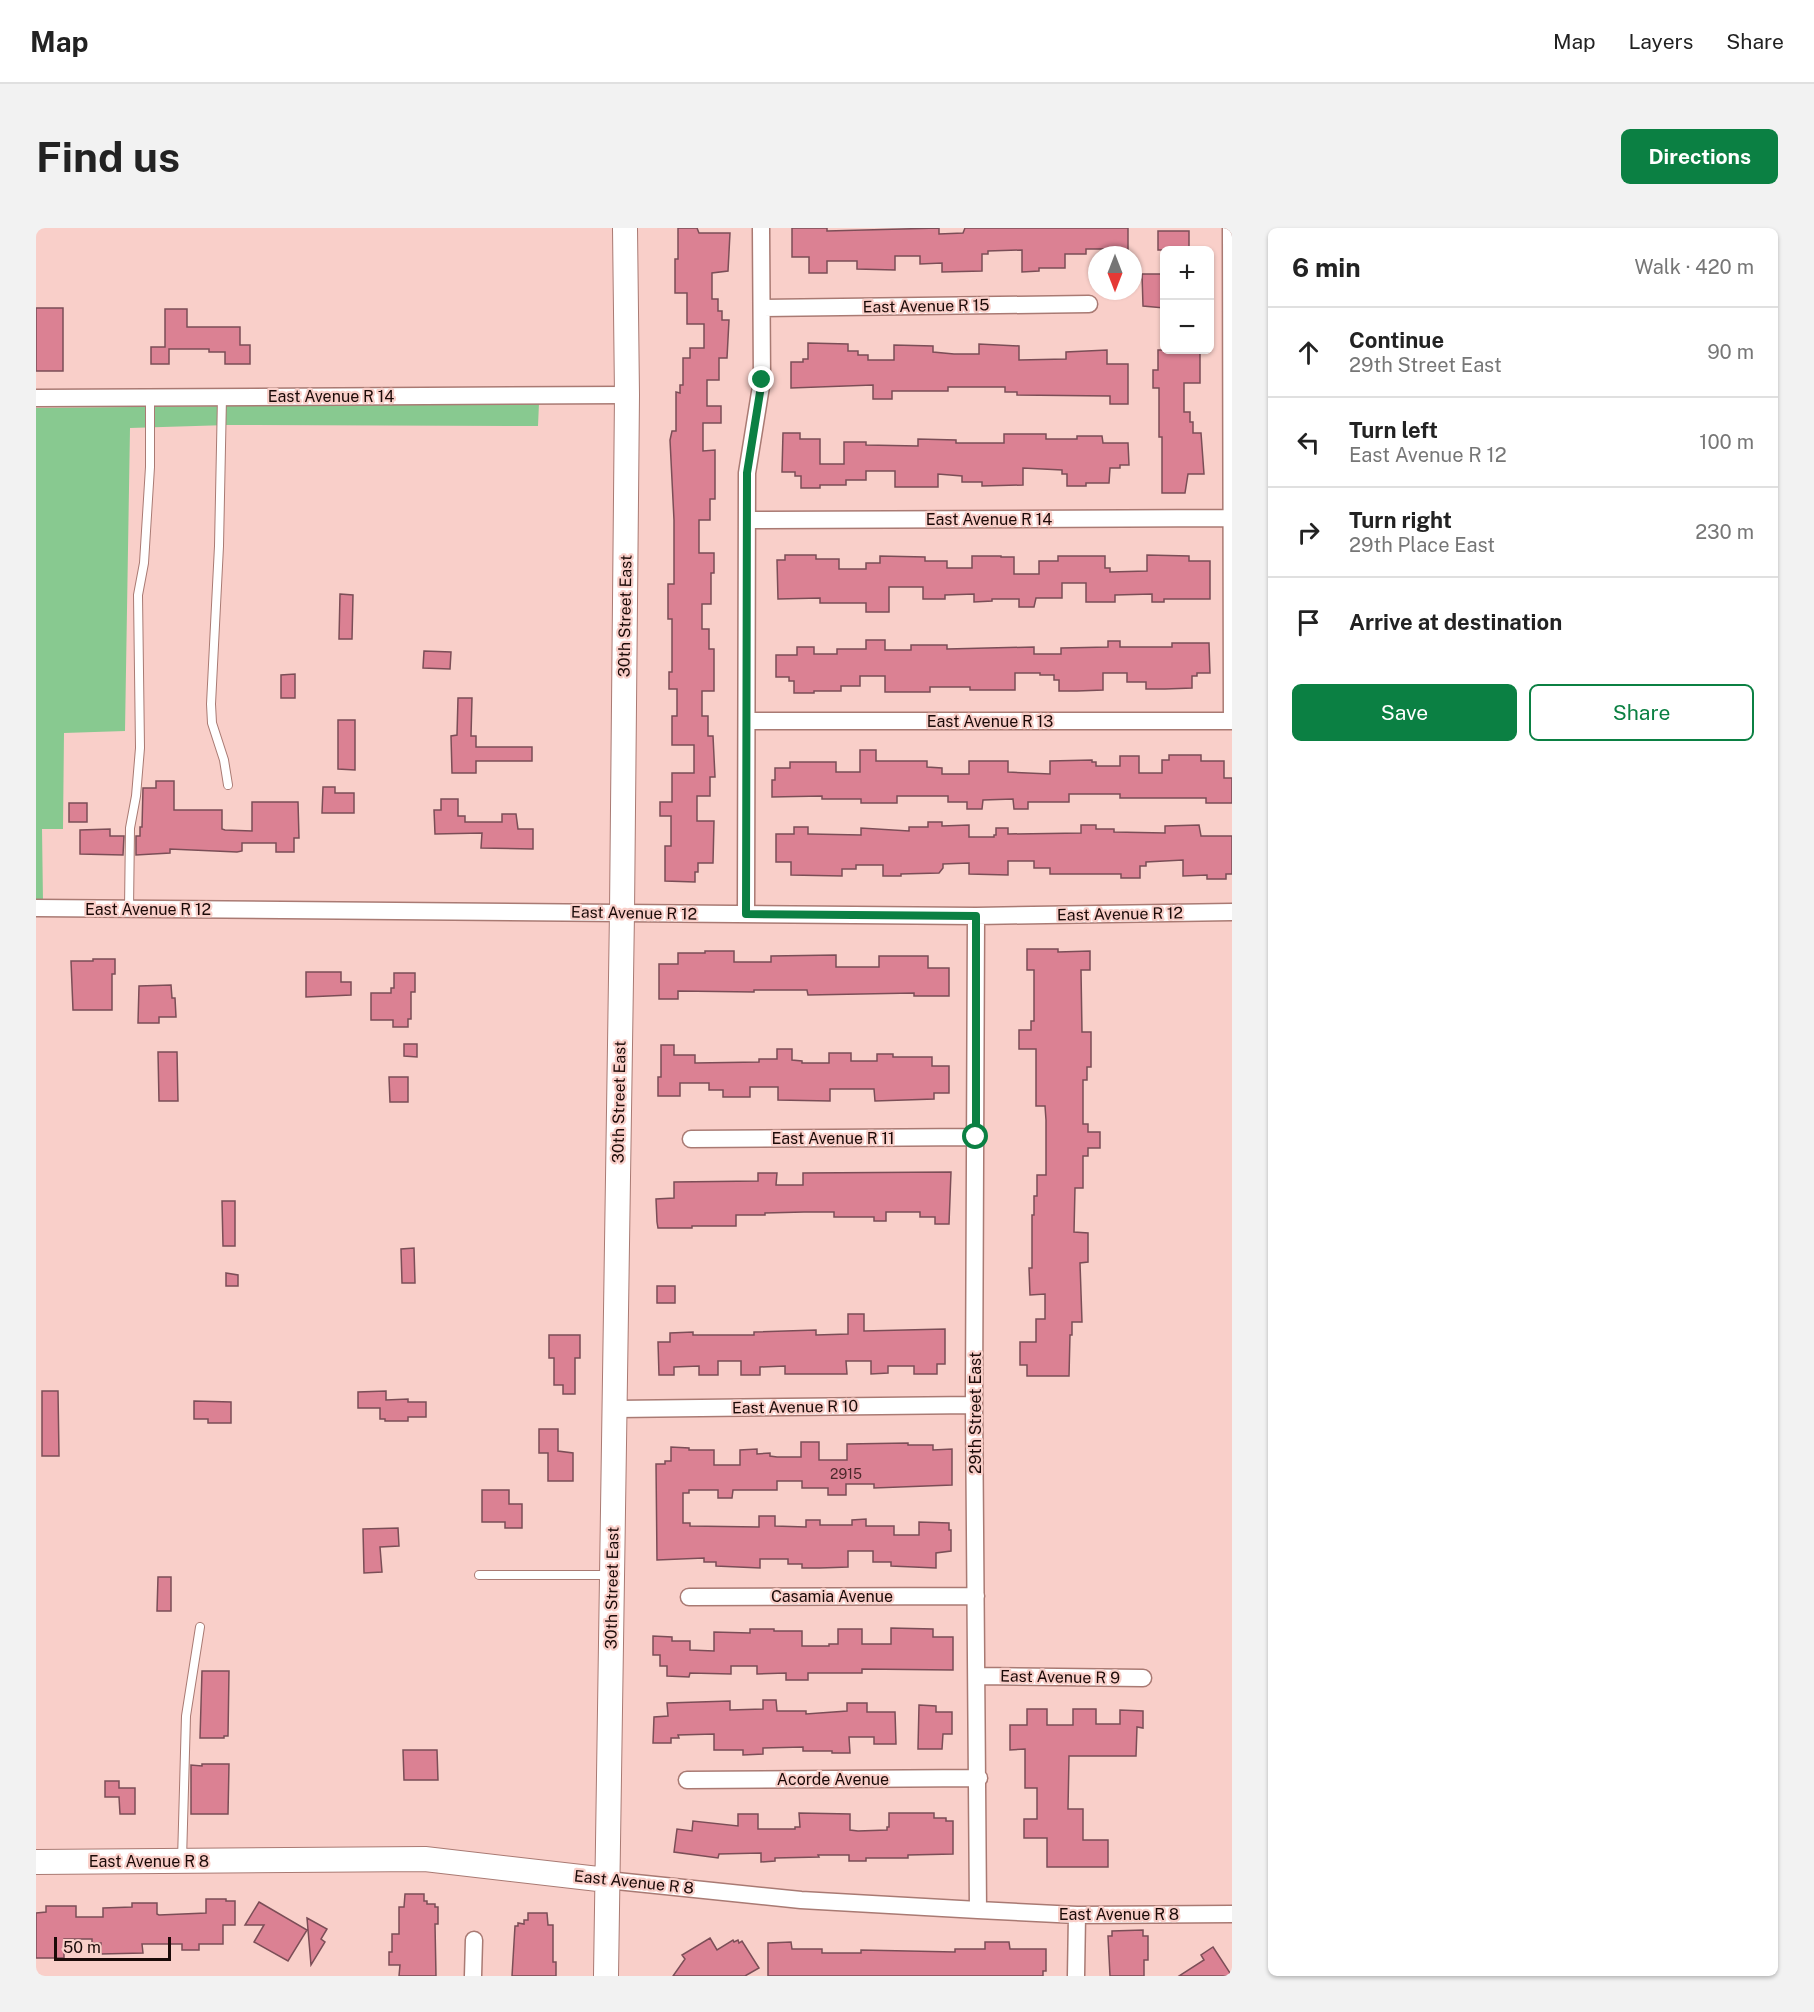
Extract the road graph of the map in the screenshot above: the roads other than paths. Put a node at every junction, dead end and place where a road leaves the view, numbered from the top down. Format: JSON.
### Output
{"nodes":[{"id":1,"x":625,"y":228,"type":"edge"},
{"id":2,"x":761,"y":228,"type":"edge"},
{"id":3,"x":1231,"y":228,"type":"edge"},
{"id":4,"x":1089,"y":304,"type":"dead end"},
{"id":5,"x":763,"y":308,"type":"junction"},
{"id":6,"x":1231,"y":328,"type":"edge"},
{"id":7,"x":627,"y":395,"type":"junction"},
{"id":8,"x":222,"y":397,"type":"junction"},
{"id":9,"x":36,"y":398,"type":"edge"},
{"id":10,"x":150,"y":398,"type":"junction"},
{"id":11,"x":1231,"y":518,"type":"edge"},
{"id":12,"x":747,"y":520,"type":"junction"},
{"id":13,"x":1232,"y":720,"type":"edge"},
{"id":14,"x":747,"y":721,"type":"junction"},
{"id":15,"x":228,"y":785,"type":"dead end"},
{"id":16,"x":36,"y":908,"type":"edge"},
{"id":17,"x":129,"y":909,"type":"junction"},
{"id":18,"x":622,"y":912,"type":"junction"},
{"id":19,"x":1232,"y":912,"type":"edge"},
{"id":20,"x":746,"y":914,"type":"junction"},
{"id":21,"x":976,"y":916,"type":"junction"},
{"id":22,"x":976,"y":1137,"type":"junction"},
{"id":23,"x":691,"y":1139,"type":"dead end"},
{"id":24,"x":974,"y":1405,"type":"junction"},
{"id":25,"x":616,"y":1409,"type":"junction"},
{"id":26,"x":478,"y":1575,"type":"dead end"},
{"id":27,"x":613,"y":1575,"type":"junction"},
{"id":28,"x":976,"y":1596,"type":"junction"},
{"id":29,"x":689,"y":1597,"type":"dead end"},
{"id":30,"x":200,"y":1627,"type":"dead end"},
{"id":31,"x":977,"y":1676,"type":"junction"},
{"id":32,"x":1143,"y":1678,"type":"dead end"},
{"id":33,"x":979,"y":1778,"type":"junction"},
{"id":34,"x":687,"y":1780,"type":"dead end"},
{"id":35,"x":182,"y":1861,"type":"junction"},
{"id":36,"x":36,"y":1862,"type":"edge"},
{"id":37,"x":607,"y":1880,"type":"junction"},
{"id":38,"x":978,"y":1910,"type":"junction"},
{"id":39,"x":1232,"y":1914,"type":"edge"},
{"id":40,"x":1077,"y":1915,"type":"junction"},
{"id":41,"x":474,"y":1940,"type":"dead end"},
{"id":42,"x":473,"y":1976,"type":"edge"},
{"id":43,"x":606,"y":1976,"type":"edge"},
{"id":44,"x":1076,"y":1976,"type":"edge"}],
"edges":[{"from":1,"to":7,"type":"street","name":"30th Street East"},
{"from":2,"to":5,"type":"street"},
{"from":3,"to":6,"type":"street"},
{"from":4,"to":5,"type":"street","name":"East Avenue R 15"},
{"from":5,"to":12,"type":"street"},
{"from":6,"to":11,"type":"street"},
{"from":7,"to":8,"type":"street","name":"East Avenue R 14"},
{"from":7,"to":18,"type":"street","name":"30th Street East"},
{"from":8,"to":10,"type":"street","name":"East Avenue R 14"},
{"from":8,"to":15,"type":"lane"},
{"from":9,"to":10,"type":"street","name":"East Avenue R 14"},
{"from":10,"to":17,"type":"lane"},
{"from":11,"to":12,"type":"street","name":"East Avenue R 14"},
{"from":11,"to":13,"type":"street"},
{"from":12,"to":14,"type":"street"},
{"from":13,"to":14,"type":"street","name":"East Avenue R 13"},
{"from":14,"to":20,"type":"street"},
{"from":16,"to":17,"type":"street","name":"East Avenue R 12"},
{"from":17,"to":18,"type":"street","name":"East Avenue R 12"},
{"from":18,"to":20,"type":"street","name":"East Avenue R 12"},
{"from":18,"to":25,"type":"street","name":"30th Street East"},
{"from":19,"to":21,"type":"street","name":"East Avenue R 12"},
{"from":20,"to":21,"type":"street","name":"East Avenue R 12"},
{"from":21,"to":22,"type":"street","name":"29th Street East"},
{"from":22,"to":23,"type":"street","name":"East Avenue R 11"},
{"from":22,"to":24,"type":"street","name":"29th Street East"},
{"from":24,"to":25,"type":"street","name":"East Avenue R 10"},
{"from":24,"to":28,"type":"street","name":"29th Street East"},
{"from":25,"to":27,"type":"street","name":"30th Street East"},
{"from":26,"to":27,"type":"lane"},
{"from":27,"to":37,"type":"street","name":"30th Street East"},
{"from":28,"to":29,"type":"street","name":"Casamia Avenue"},
{"from":28,"to":31,"type":"street","name":"29th Street East"},
{"from":30,"to":35,"type":"lane"},
{"from":31,"to":32,"type":"street","name":"East Avenue R 9"},
{"from":31,"to":33,"type":"street","name":"29th Street East"},
{"from":33,"to":34,"type":"street","name":"Acorde Avenue"},
{"from":33,"to":38,"type":"street","name":"29th Street East"},
{"from":35,"to":36,"type":"street","name":"East Avenue R 8"},
{"from":35,"to":37,"type":"street","name":"East Avenue R 8"},
{"from":37,"to":38,"type":"street","name":"East Avenue R 8"},
{"from":37,"to":43,"type":"street","name":"30th Street East"},
{"from":38,"to":40,"type":"street","name":"East Avenue R 8"},
{"from":39,"to":40,"type":"street","name":"East Avenue R 8"},
{"from":40,"to":44,"type":"street"},
{"from":41,"to":42,"type":"street"}]}
